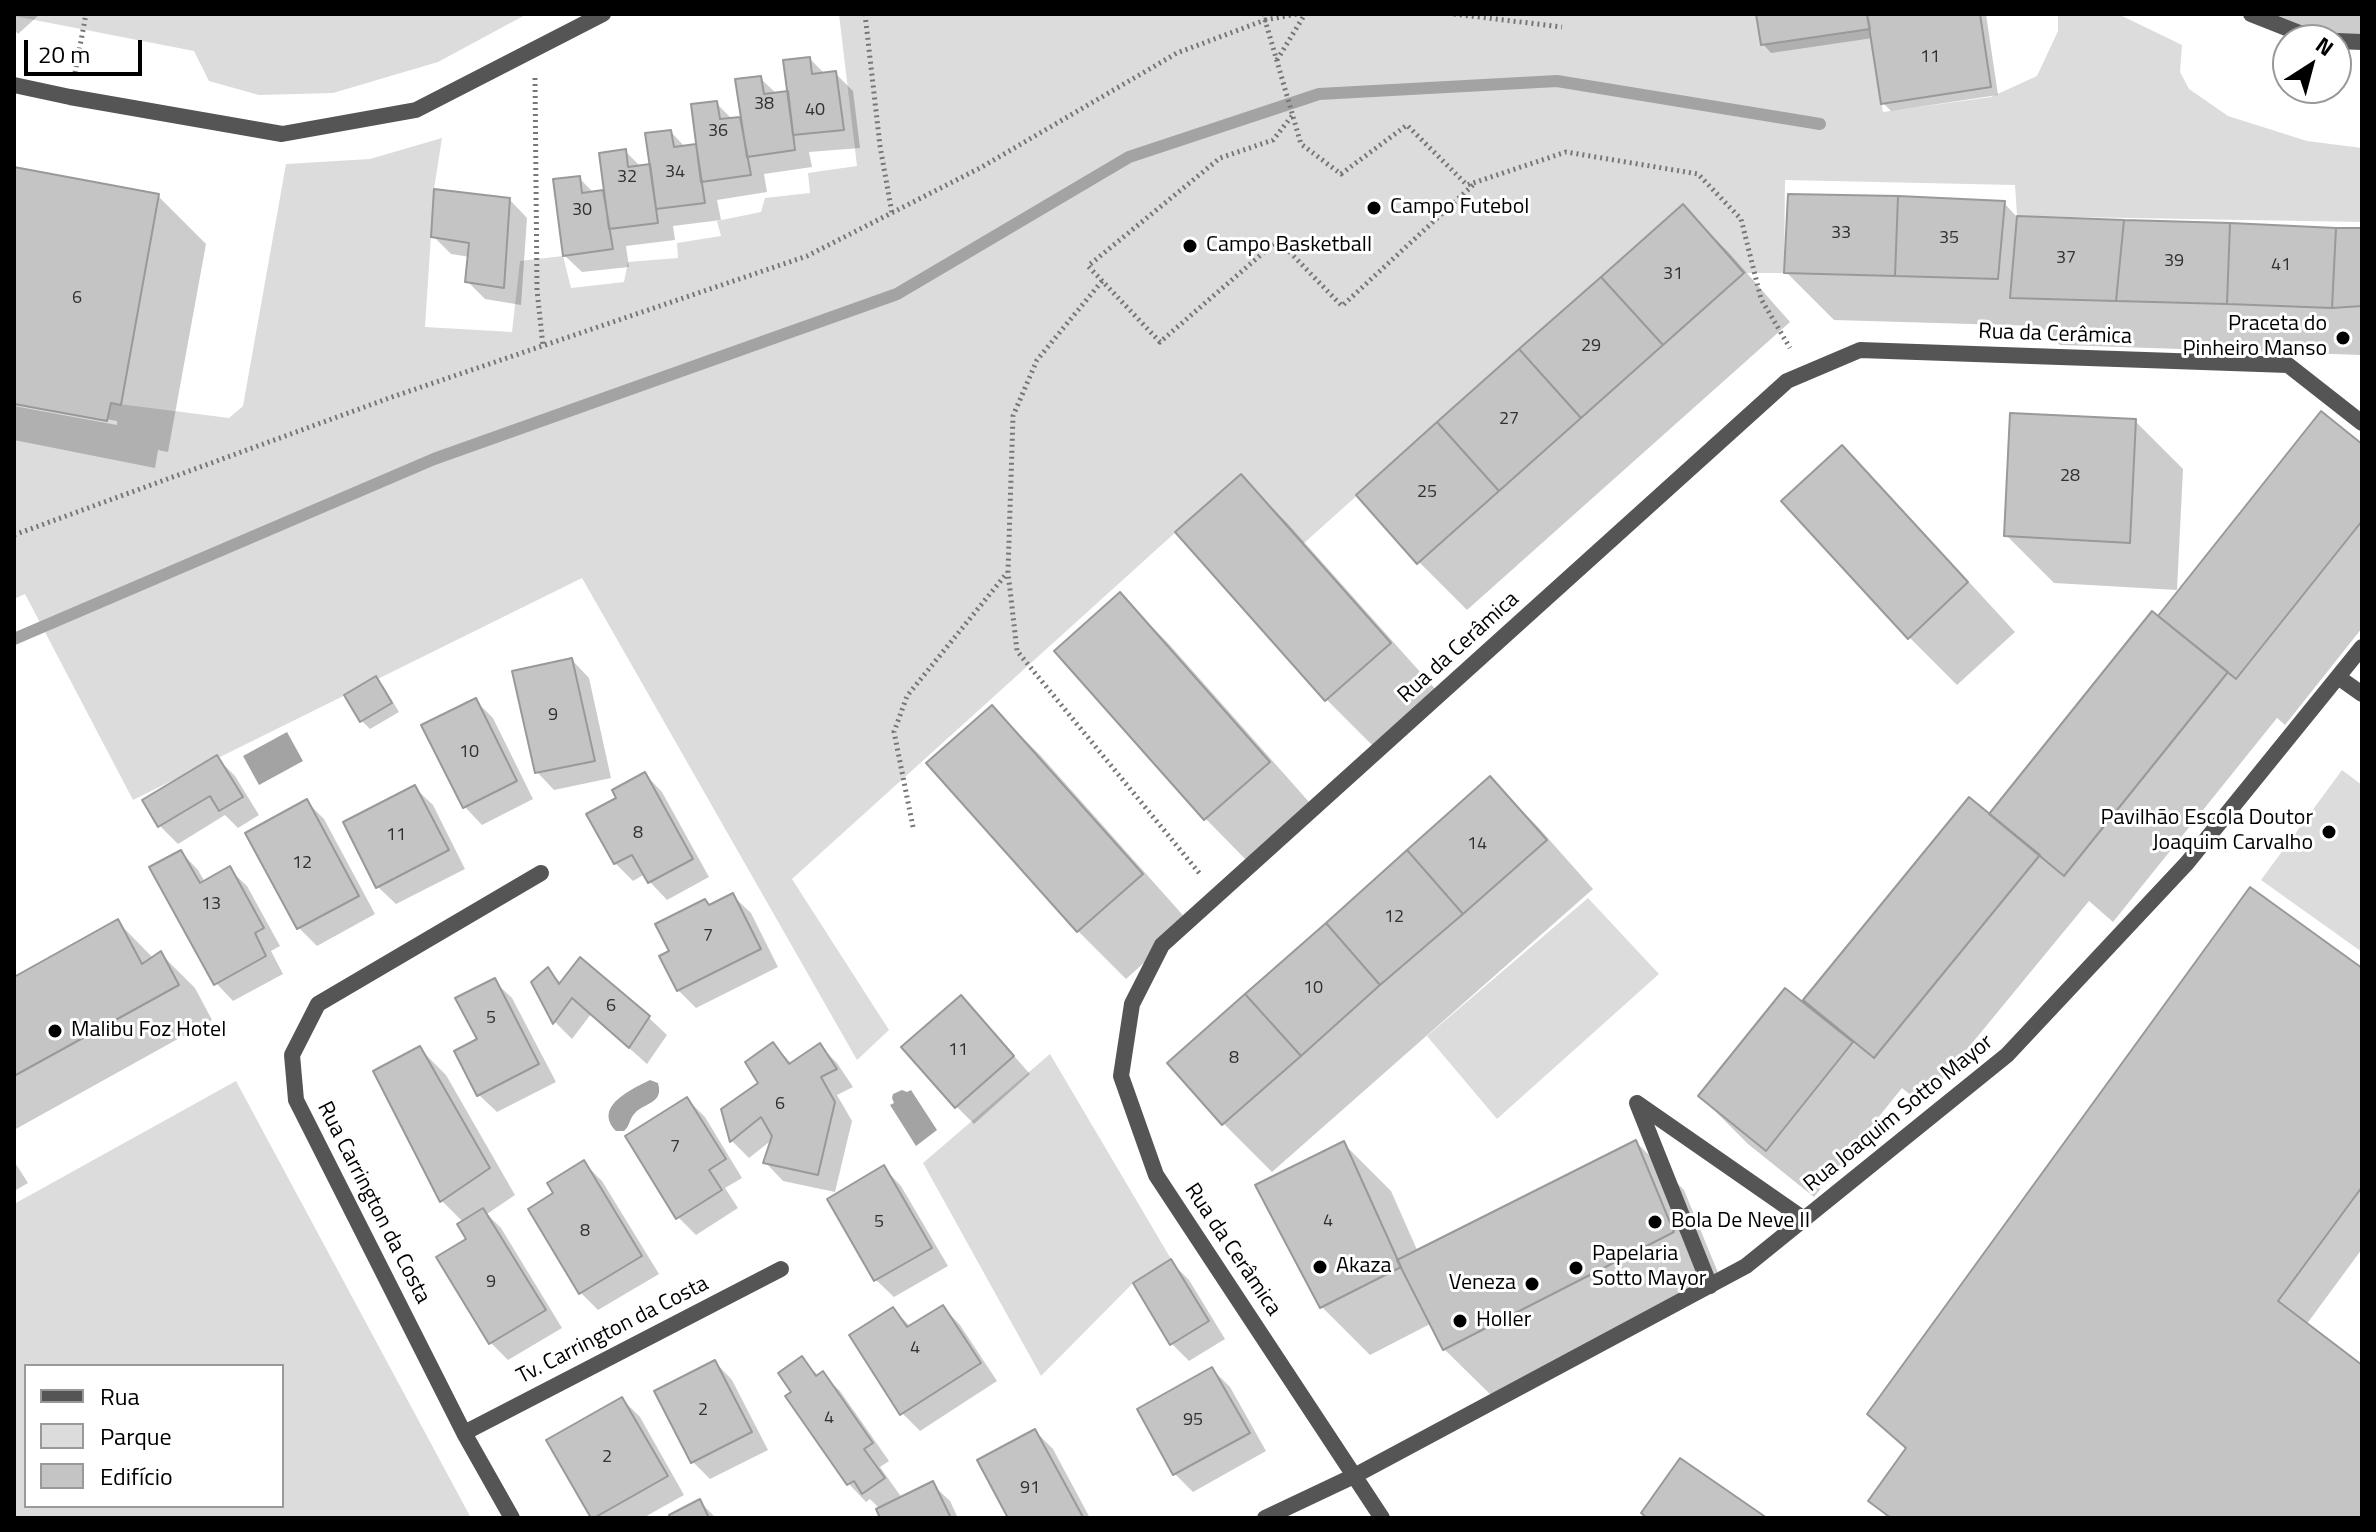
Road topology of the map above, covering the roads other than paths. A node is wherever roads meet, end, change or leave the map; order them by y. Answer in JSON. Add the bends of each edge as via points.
{"nodes":[{"id":1,"x":603,"y":14,"type":"edge"},
{"id":2,"x":2251,"y":14,"type":"edge"},
{"id":3,"x":2276,"y":24,"type":"edge"},
{"id":4,"x":14,"y":85,"type":"edge"},
{"id":5,"x":2362,"y":423,"type":"edge"},
{"id":6,"x":2362,"y":647,"type":"edge"},
{"id":7,"x":2338,"y":677,"type":"junction"},
{"id":8,"x":2362,"y":694,"type":"edge"},
{"id":9,"x":541,"y":873,"type":"dead end"},
{"id":10,"x":1804,"y":1219,"type":"junction"},
{"id":11,"x":781,"y":1269,"type":"dead end"},
{"id":12,"x":1710,"y":1286,"type":"junction"},
{"id":13,"x":464,"y":1433,"type":"junction"},
{"id":14,"x":1356,"y":1475,"type":"junction"},
{"id":15,"x":512,"y":1518,"type":"edge"},
{"id":16,"x":1265,"y":1518,"type":"edge"},
{"id":17,"x":1382,"y":1518,"type":"edge"}],
"edges":[{"from":1,"to":4,"type":"street","via":[[416,110],[282,134]]},
{"from":2,"to":3,"type":"street"},
{"from":5,"to":14,"type":"street","name":"Rua da Cerâmica","via":[[2288,365],[1860,350],[1805,373],[1787,381],[1162,945],[1132,1004],[1121,1076],[1156,1175]]},
{"from":6,"to":7,"type":"street","name":"Rua Joaquim Sotto Mayor"},
{"from":7,"to":8,"type":"street"},
{"from":7,"to":10,"type":"street","name":"Rua Joaquim Sotto Mayor","via":[[2187,863],[2007,1055]]},
{"from":9,"to":13,"type":"street","name":"Rua Carrington da Costa","via":[[318,1004],[292,1055],[296,1100]]},
{"from":10,"to":12,"type":"street","name":"Rua Joaquim Sotto Mayor","via":[[1746,1266]]},
{"from":10,"to":12,"type":"street","via":[[1637,1103]]},
{"from":11,"to":13,"type":"street","name":"Tv. Carrington da Costa"},
{"from":12,"to":14,"type":"street","name":"Rua Joaquim Sotto Mayor"},
{"from":13,"to":15,"type":"street","name":"Rua Carrington da Costa"},
{"from":14,"to":16,"type":"street","name":"Rua Joaquim Sotto Mayor"},
{"from":14,"to":17,"type":"street","name":"Rua da Cerâmica"}]}
